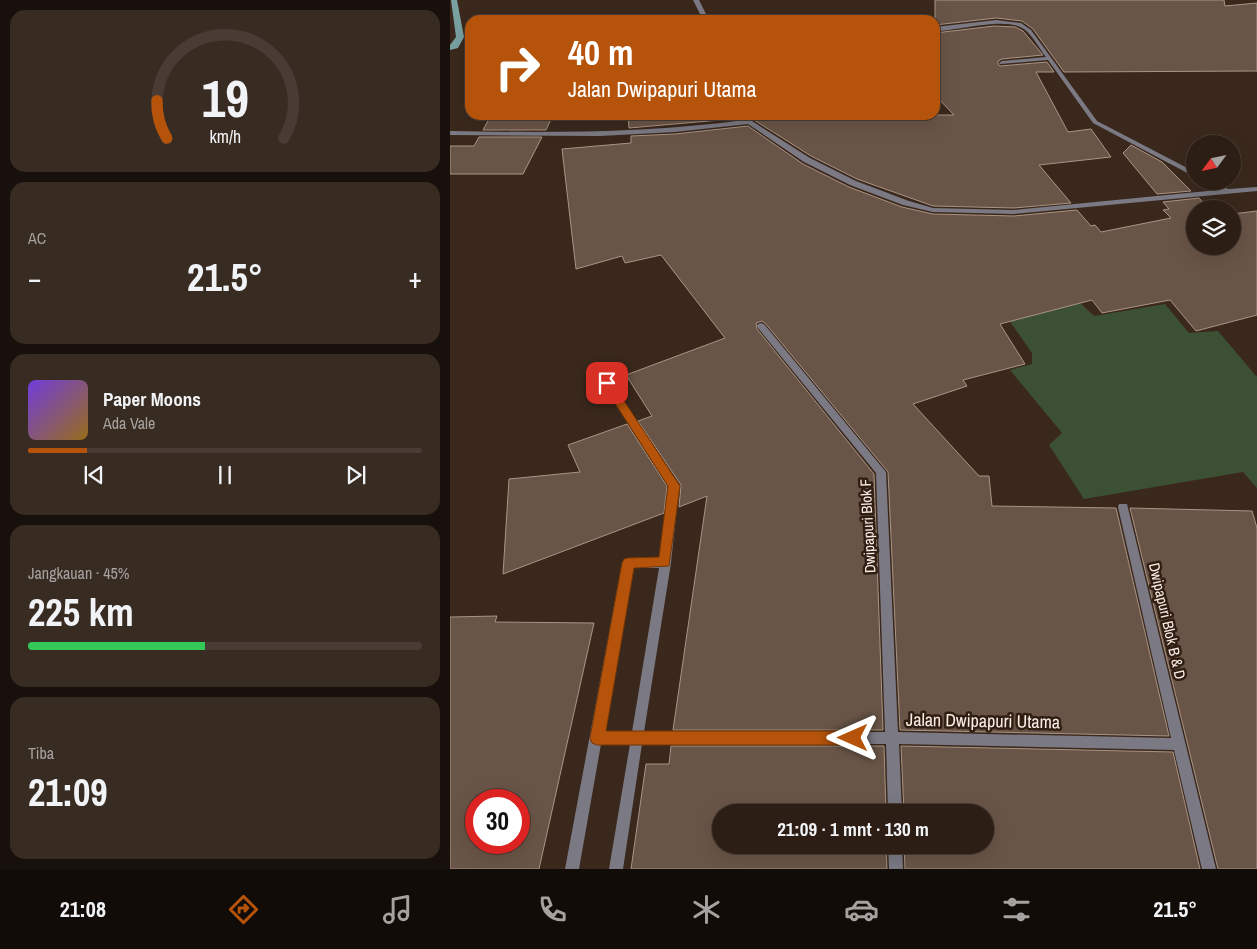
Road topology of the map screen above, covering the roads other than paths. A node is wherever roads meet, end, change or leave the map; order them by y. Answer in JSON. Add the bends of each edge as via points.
{"nodes":[{"id":1,"x":696,"y":0,"type":"edge"},
{"id":2,"x":704,"y":15,"type":"edge"},
{"id":3,"x":940,"y":30,"type":"edge"},
{"id":4,"x":1050,"y":58,"type":"junction"},
{"id":5,"x":1002,"y":63,"type":"dead end"},
{"id":6,"x":741,"y":120,"type":"edge"},
{"id":7,"x":751,"y":120,"type":"edge"},
{"id":8,"x":450,"y":132,"type":"edge"},
{"id":9,"x":1186,"y":170,"type":"edge"},
{"id":10,"x":1257,"y":189,"type":"edge"},
{"id":11,"x":1224,"y":190,"type":"edge"},
{"id":12,"x":1228,"y":192,"type":"junction"},
{"id":13,"x":761,"y":326,"type":"dead end"},
{"id":14,"x":607,"y":383,"type":"dead end"},
{"id":15,"x":1123,"y":506,"type":"dead end"},
{"id":16,"x":665,"y":562,"type":"junction"},
{"id":17,"x":597,"y":738,"type":"junction"},
{"id":18,"x":637,"y":738,"type":"junction"},
{"id":19,"x":892,"y":738,"type":"junction"},
{"id":20,"x":1179,"y":744,"type":"junction"},
{"id":21,"x":894,"y":804,"type":"edge"},
{"id":22,"x":895,"y":854,"type":"edge"},
{"id":23,"x":572,"y":869,"type":"edge"},
{"id":24,"x":616,"y":869,"type":"edge"},
{"id":25,"x":896,"y":869,"type":"edge"},
{"id":26,"x":1209,"y":869,"type":"edge"}],
"edges":[{"from":1,"to":2,"type":"street"},
{"from":3,"to":4,"type":"street","via":[[1014,22],[1025,27]]},
{"from":4,"to":5,"type":"street"},
{"from":4,"to":9,"type":"street","via":[[1095,122]]},
{"from":6,"to":8,"type":"street","via":[[719,126],[618,133],[539,136]]},
{"from":7,"to":12,"type":"street","via":[[806,160],[853,183],[933,210],[1014,212]]},
{"from":10,"to":12,"type":"street"},
{"from":11,"to":12,"type":"street"},
{"from":13,"to":19,"type":"street","name":"Dwipapuri Blok F","via":[[881,472]]},
{"from":14,"to":16,"type":"street","via":[[674,486]]},
{"from":15,"to":20,"type":"street","name":"Dwipapuri Blok B & D"},
{"from":16,"to":17,"type":"street","via":[[628,563]]},
{"from":16,"to":18,"type":"street"},
{"from":17,"to":18,"type":"street","name":"Jalan Dwipapuri Utama"},
{"from":17,"to":23,"type":"street"},
{"from":18,"to":19,"type":"street","name":"Jalan Dwipapuri Utama"},
{"from":18,"to":24,"type":"street"},
{"from":19,"to":20,"type":"street","name":"Jalan Dwipapuri Utama"},
{"from":19,"to":21,"type":"street","name":"Dwipapuri Blok F"},
{"from":20,"to":26,"type":"street","name":"Dwipapuri Blok B & D"},
{"from":22,"to":25,"type":"street"}]}
